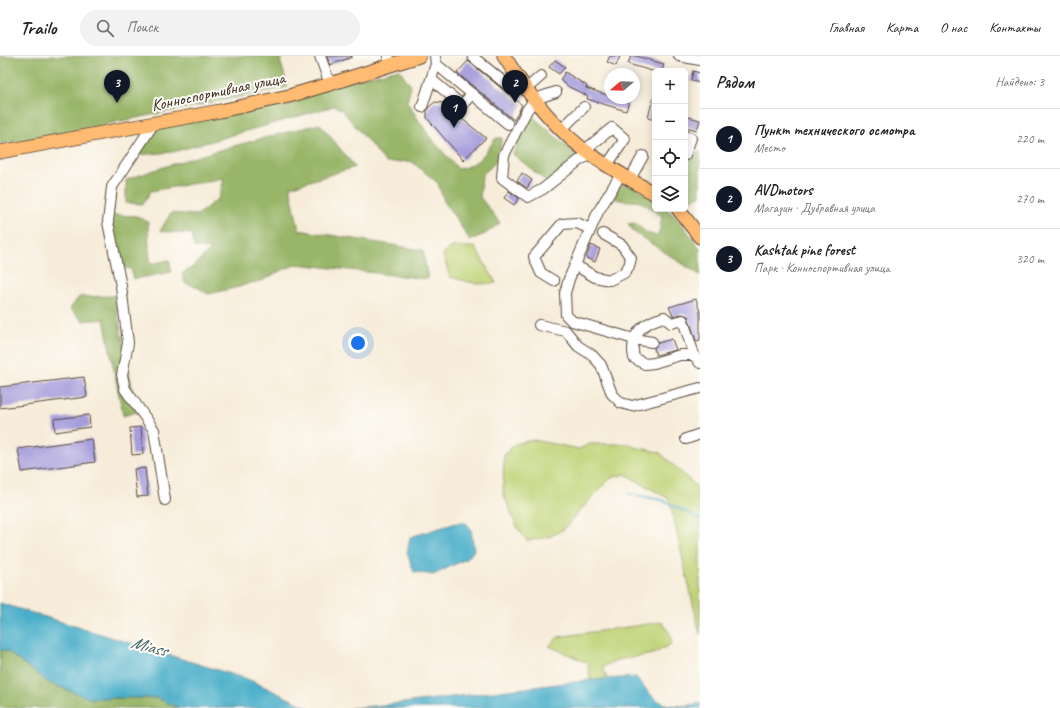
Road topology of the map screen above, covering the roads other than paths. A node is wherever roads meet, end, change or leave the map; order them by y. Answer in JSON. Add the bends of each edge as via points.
{"nodes":[{"id":1,"x":320,"y":56,"type":"edge"},
{"id":2,"x":417,"y":56,"type":"edge"},
{"id":3,"x":504,"y":56,"type":"edge"},
{"id":4,"x":679,"y":56,"type":"edge"},
{"id":5,"x":473,"y":57,"type":"edge"},
{"id":6,"x":389,"y":60,"type":"edge"},
{"id":7,"x":436,"y":60,"type":"edge"},
{"id":8,"x":700,"y":60,"type":"edge"},
{"id":9,"x":541,"y":76,"type":"dead end"},
{"id":10,"x":432,"y":80,"type":"junction"},
{"id":11,"x":330,"y":84,"type":"junction"},
{"id":12,"x":523,"y":86,"type":"junction"},
{"id":13,"x":556,"y":92,"type":"dead end"},
{"id":14,"x":472,"y":94,"type":"junction"},
{"id":15,"x":535,"y":100,"type":"junction"},
{"id":16,"x":422,"y":107,"type":"dead end"},
{"id":17,"x":584,"y":107,"type":"dead end"},
{"id":18,"x":154,"y":123,"type":"junction"},
{"id":19,"x":508,"y":124,"type":"dead end"},
{"id":20,"x":561,"y":130,"type":"junction"},
{"id":21,"x":688,"y":137,"type":"edge"},
{"id":22,"x":688,"y":146,"type":"edge"},
{"id":23,"x":0,"y":152,"type":"edge"},
{"id":24,"x":588,"y":153,"type":"junction"},
{"id":25,"x":643,"y":156,"type":"dead end"},
{"id":26,"x":606,"y":165,"type":"junction"},
{"id":27,"x":625,"y":177,"type":"junction"},
{"id":28,"x":652,"y":192,"type":"edge"},
{"id":29,"x":680,"y":212,"type":"edge"},
{"id":30,"x":590,"y":229,"type":"junction"},
{"id":31,"x":603,"y":234,"type":"dead end"},
{"id":32,"x":700,"y":237,"type":"edge"},
{"id":33,"x":575,"y":265,"type":"junction"},
{"id":34,"x":554,"y":281,"type":"dead end"},
{"id":35,"x":572,"y":321,"type":"junction"},
{"id":36,"x":539,"y":325,"type":"dead end"},
{"id":37,"x":566,"y":331,"type":"junction"},
{"id":38,"x":634,"y":339,"type":"junction"},
{"id":39,"x":652,"y":342,"type":"dead end"},
{"id":40,"x":697,"y":359,"type":"edge"},
{"id":41,"x":700,"y":388,"type":"edge"},
{"id":42,"x":700,"y":434,"type":"edge"},
{"id":43,"x":686,"y":438,"type":"dead end"},
{"id":44,"x":165,"y":500,"type":"dead end"}],
"edges":[{"from":1,"to":11,"type":"street"},
{"from":2,"to":6,"type":"main road","name":"Конноспортивная улица"},
{"from":3,"to":12,"type":"main road"},
{"from":4,"to":8,"type":"street"},
{"from":5,"to":12,"type":"street","via":[[511,88]]},
{"from":6,"to":11,"type":"main road","name":"Конноспортивная улица"},
{"from":7,"to":10,"type":"street"},
{"from":7,"to":14,"type":"street"},
{"from":9,"to":12,"type":"street"},
{"from":10,"to":14,"type":"street","via":[[462,105]]},
{"from":10,"to":16,"type":"street"},
{"from":11,"to":18,"type":"main road","name":"Конноспортивная улица","via":[[289,96]]},
{"from":12,"to":15,"type":"main road"},
{"from":13,"to":15,"type":"street"},
{"from":14,"to":19,"type":"street"},
{"from":15,"to":20,"type":"main road"},
{"from":15,"to":24,"type":"street","via":[[527,110],[504,155],[502,178],[528,197],[543,189]]},
{"from":17,"to":20,"type":"street"},
{"from":18,"to":23,"type":"main road","name":"Конноспортивная улица"},
{"from":18,"to":44,"type":"street","via":[[112,187],[108,222],[121,286],[128,343],[122,375],[125,389],[154,430]]},
{"from":20,"to":24,"type":"main road"},
{"from":21,"to":22,"type":"street","via":[[691,138]]},
{"from":24,"to":26,"type":"main road"},
{"from":24,"to":26,"type":"street","via":[[612,128],[624,139]]},
{"from":25,"to":27,"type":"street"},
{"from":26,"to":27,"type":"main road"},
{"from":27,"to":28,"type":"main road"},
{"from":27,"to":30,"type":"street","via":[[598,212]]},
{"from":29,"to":32,"type":"main road"},
{"from":30,"to":33,"type":"street"},
{"from":30,"to":34,"type":"street","via":[[577,223],[562,224],[534,257],[541,273]]},
{"from":31,"to":33,"type":"street","via":[[622,245],[631,258],[624,273],[610,280],[595,277]]},
{"from":33,"to":35,"type":"street","via":[[565,293],[566,315]]},
{"from":35,"to":37,"type":"street"},
{"from":35,"to":38,"type":"street"},
{"from":36,"to":37,"type":"street"},
{"from":37,"to":41,"type":"street","via":[[578,346],[601,365],[612,394],[621,403],[632,406]]},
{"from":38,"to":39,"type":"street"},
{"from":38,"to":40,"type":"street","via":[[634,358],[645,364],[654,364],[680,355]]},
{"from":38,"to":40,"type":"street","via":[[646,323],[664,317],[671,323],[683,320]]},
{"from":42,"to":43,"type":"street"}]}
